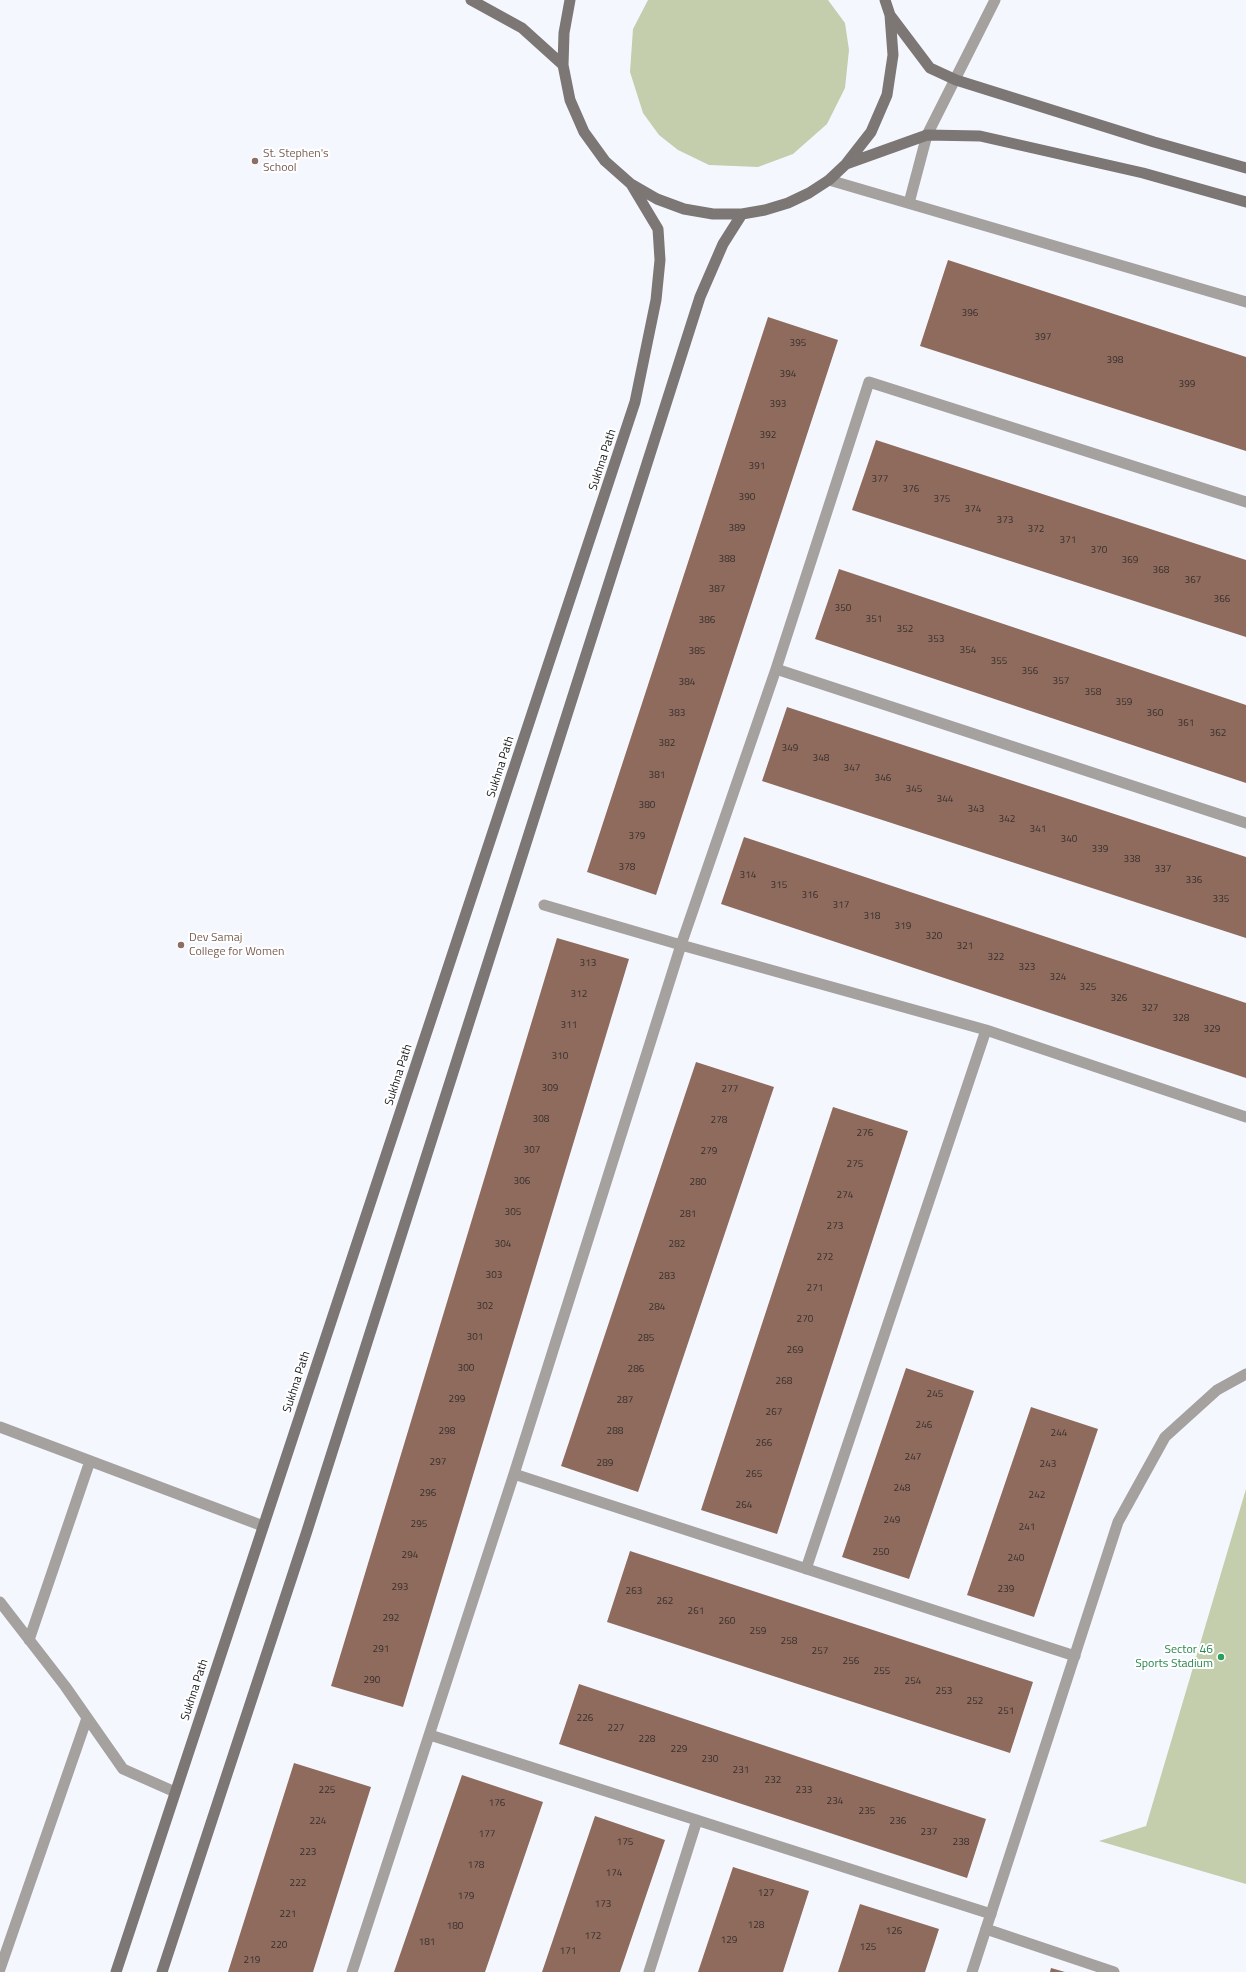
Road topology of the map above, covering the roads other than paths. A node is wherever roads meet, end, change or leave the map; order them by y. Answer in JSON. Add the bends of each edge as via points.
{"nodes":[{"id":1,"x":470,"y":0,"type":"edge"},
{"id":2,"x":570,"y":0,"type":"edge"},
{"id":3,"x":885,"y":0,"type":"edge"},
{"id":4,"x":995,"y":0,"type":"edge"},
{"id":5,"x":890,"y":14,"type":"junction"},
{"id":6,"x":563,"y":65,"type":"junction"},
{"id":7,"x":956,"y":80,"type":"junction"},
{"id":8,"x":927,"y":135,"type":"junction"},
{"id":9,"x":846,"y":164,"type":"junction"},
{"id":10,"x":1246,"y":168,"type":"edge"},
{"id":11,"x":829,"y":180,"type":"junction"},
{"id":12,"x":631,"y":184,"type":"junction"},
{"id":13,"x":1246,"y":202,"type":"edge"},
{"id":14,"x":909,"y":204,"type":"junction"},
{"id":15,"x":742,"y":214,"type":"junction"},
{"id":16,"x":1246,"y":302,"type":"edge"},
{"id":17,"x":1246,"y":502,"type":"edge"},
{"id":18,"x":776,"y":669,"type":"junction"},
{"id":19,"x":1246,"y":823,"type":"edge"},
{"id":20,"x":544,"y":905,"type":"dead end"},
{"id":21,"x":681,"y":946,"type":"junction"},
{"id":22,"x":986,"y":1030,"type":"junction"},
{"id":23,"x":1246,"y":1117,"type":"edge"},
{"id":24,"x":1246,"y":1374,"type":"edge"},
{"id":25,"x":0,"y":1428,"type":"edge"},
{"id":26,"x":90,"y":1461,"type":"junction"},
{"id":27,"x":514,"y":1474,"type":"junction"},
{"id":28,"x":263,"y":1526,"type":"junction"},
{"id":29,"x":806,"y":1569,"type":"junction"},
{"id":30,"x":0,"y":1602,"type":"edge"},
{"id":31,"x":29,"y":1640,"type":"junction"},
{"id":32,"x":1075,"y":1656,"type":"junction"},
{"id":33,"x":87,"y":1718,"type":"junction"},
{"id":34,"x":430,"y":1735,"type":"junction"},
{"id":35,"x":175,"y":1792,"type":"junction"},
{"id":36,"x":697,"y":1820,"type":"junction"},
{"id":37,"x":991,"y":1914,"type":"junction"},
{"id":38,"x":986,"y":1929,"type":"junction"},
{"id":39,"x":0,"y":1969,"type":"edge"},
{"id":40,"x":116,"y":1972,"type":"edge"},
{"id":41,"x":162,"y":1972,"type":"edge"},
{"id":42,"x":352,"y":1972,"type":"edge"},
{"id":43,"x":649,"y":1972,"type":"edge"},
{"id":44,"x":972,"y":1972,"type":"edge"},
{"id":45,"x":1114,"y":1972,"type":"edge"}],
"edges":[{"from":1,"to":6,"type":"main road","via":[[522,28]]},
{"from":2,"to":6,"type":"main road","via":[[564,33]]},
{"from":3,"to":5,"type":"main road"},
{"from":4,"to":7,"type":"street"},
{"from":5,"to":7,"type":"main road","via":[[930,68]]},
{"from":5,"to":9,"type":"main road","via":[[893,55],[887,95],[871,132]]},
{"from":6,"to":12,"type":"main road","via":[[570,100],[584,132],[605,161]]},
{"from":7,"to":8,"type":"street"},
{"from":7,"to":10,"type":"main road"},
{"from":8,"to":9,"type":"main road"},
{"from":8,"to":13,"type":"main road","via":[[980,136],[1143,173]]},
{"from":8,"to":14,"type":"street"},
{"from":9,"to":11,"type":"main road"},
{"from":11,"to":14,"type":"street"},
{"from":11,"to":15,"type":"main road","via":[[788,203]]},
{"from":12,"to":15,"type":"main road","via":[[656,199],[684,209],[713,214]]},
{"from":12,"to":28,"type":"main road","name":"Sukhna Path","via":[[658,229],[660,260],[656,300],[635,402]]},
{"from":14,"to":16,"type":"street"},
{"from":15,"to":41,"type":"main road","via":[[723,244],[700,297],[308,1527]]},
{"from":17,"to":18,"type":"street","via":[[869,382]]},
{"from":18,"to":19,"type":"street"},
{"from":18,"to":21,"type":"street"},
{"from":20,"to":21,"type":"street"},
{"from":21,"to":22,"type":"street"},
{"from":21,"to":27,"type":"street"},
{"from":22,"to":23,"type":"street"},
{"from":22,"to":29,"type":"street"},
{"from":24,"to":32,"type":"street","via":[[1217,1390],[1165,1437],[1118,1522]]},
{"from":25,"to":26,"type":"street"},
{"from":26,"to":28,"type":"street"},
{"from":26,"to":31,"type":"street"},
{"from":27,"to":29,"type":"street"},
{"from":27,"to":34,"type":"street"},
{"from":28,"to":35,"type":"main road","name":"Sukhna Path"},
{"from":29,"to":32,"type":"street"},
{"from":30,"to":31,"type":"street"},
{"from":31,"to":33,"type":"street"},
{"from":32,"to":37,"type":"street"},
{"from":33,"to":35,"type":"street","via":[[123,1769]]},
{"from":33,"to":39,"type":"street"},
{"from":34,"to":36,"type":"street"},
{"from":34,"to":42,"type":"street"},
{"from":35,"to":40,"type":"main road","name":"Sukhna Path"},
{"from":36,"to":37,"type":"street"},
{"from":36,"to":43,"type":"street"},
{"from":37,"to":38,"type":"street"},
{"from":38,"to":44,"type":"street"},
{"from":38,"to":45,"type":"street"}]}
